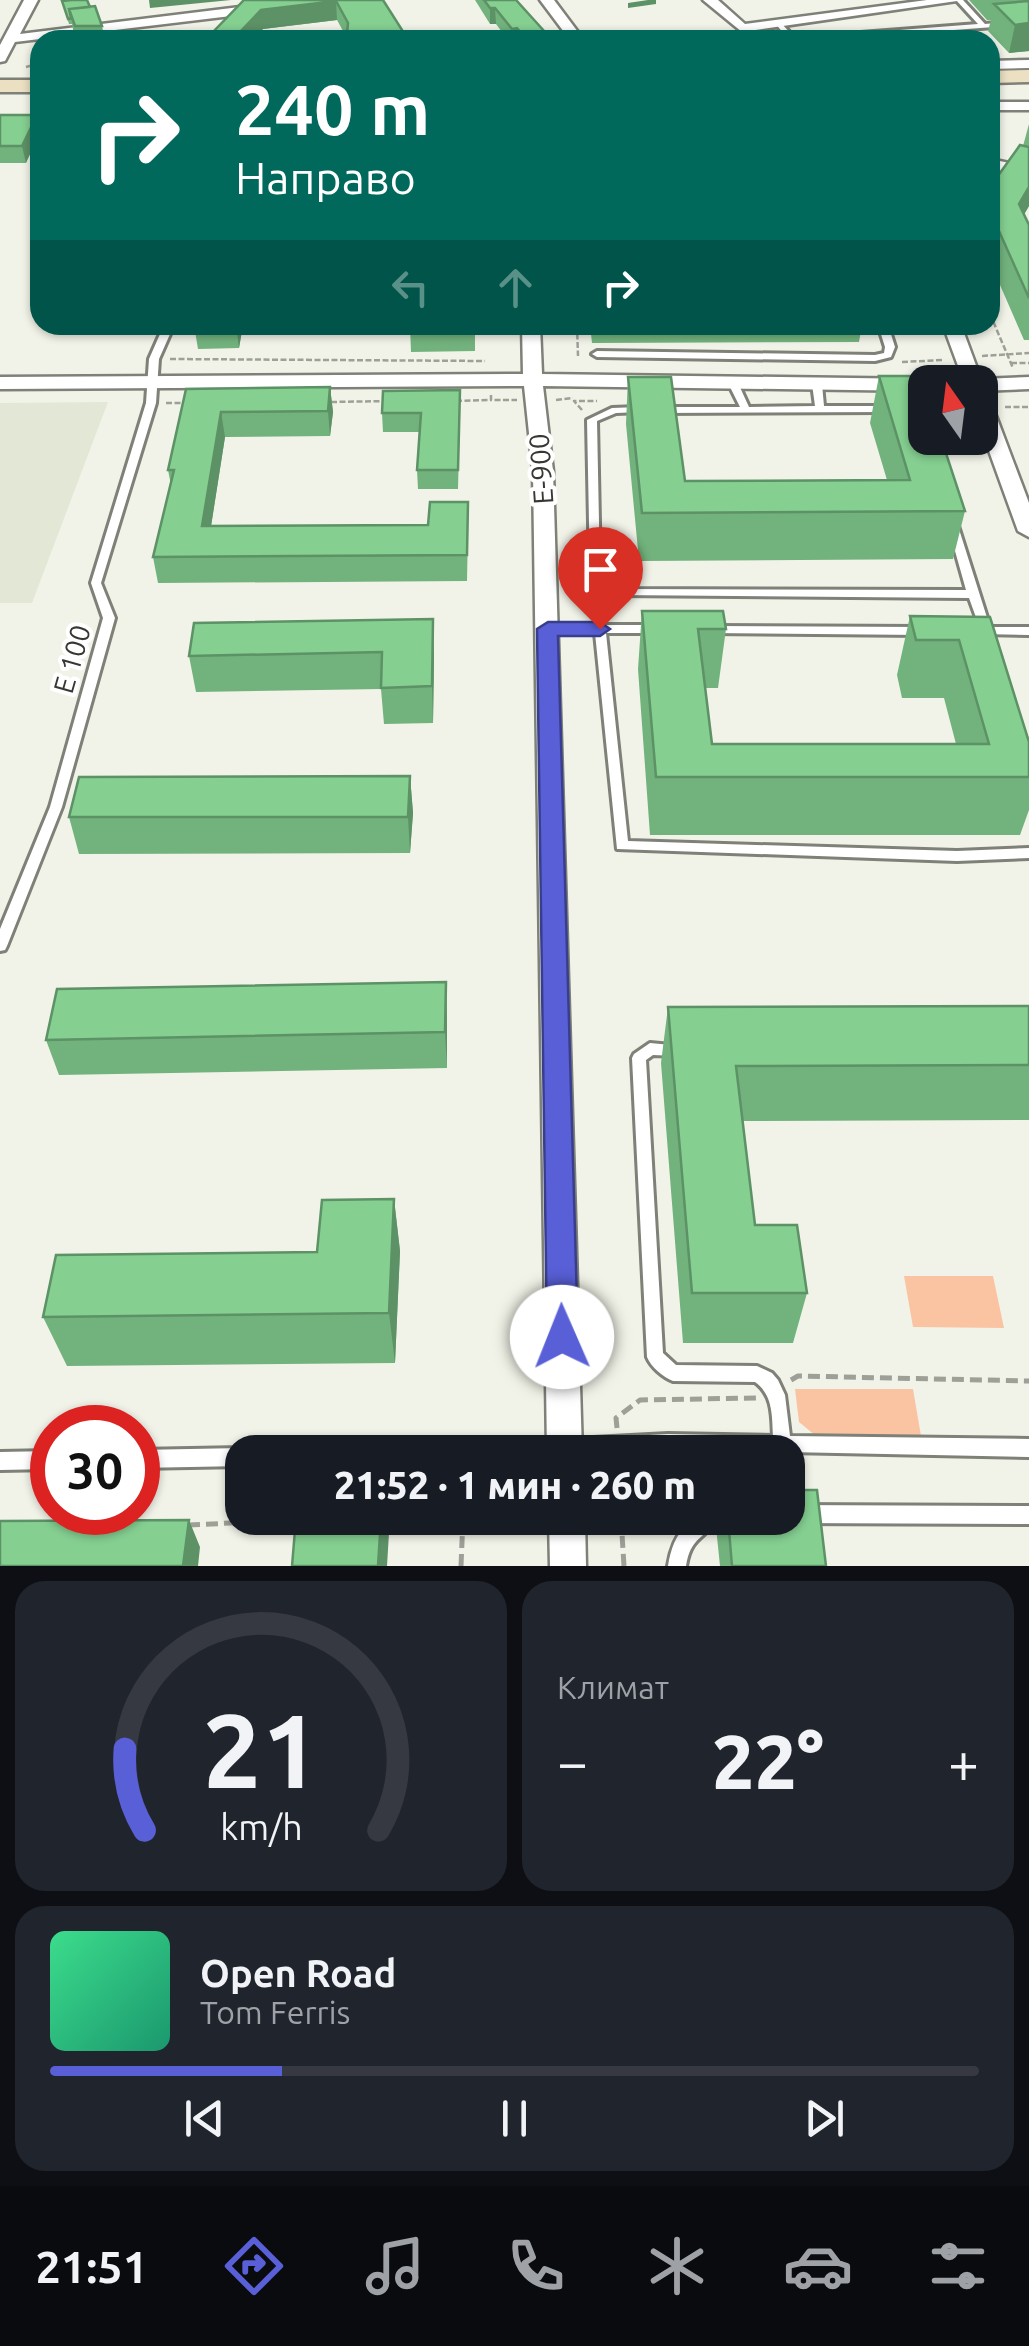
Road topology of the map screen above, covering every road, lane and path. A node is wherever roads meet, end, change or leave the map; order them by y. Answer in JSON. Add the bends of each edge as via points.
{"nodes":[{"id":1,"x":31,"y":0,"type":"edge"},
{"id":2,"x":330,"y":0,"type":"edge"},
{"id":3,"x":546,"y":0,"type":"edge"},
{"id":4,"x":710,"y":0,"type":"edge"},
{"id":5,"x":958,"y":0,"type":"edge"},
{"id":6,"x":778,"y":23,"type":"junction"},
{"id":7,"x":1024,"y":23,"type":"edge"},
{"id":8,"x":983,"y":26,"type":"junction"},
{"id":9,"x":742,"y":28,"type":"junction"},
{"id":10,"x":84,"y":30,"type":"edge"},
{"id":11,"x":569,"y":30,"type":"edge"},
{"id":12,"x":744,"y":30,"type":"edge"},
{"id":13,"x":785,"y":30,"type":"edge"},
{"id":14,"x":929,"y":30,"type":"edge"},
{"id":15,"x":30,"y":37,"type":"edge"},
{"id":16,"x":10,"y":39,"type":"junction"},
{"id":17,"x":0,"y":58,"type":"edge"},
{"id":18,"x":1029,"y":64,"type":"edge"},
{"id":19,"x":1000,"y":65,"type":"edge"},
{"id":20,"x":1029,"y":76,"type":"edge"},
{"id":21,"x":1000,"y":77,"type":"edge"},
{"id":22,"x":1000,"y":96,"type":"edge"},
{"id":23,"x":1029,"y":96,"type":"edge"},
{"id":24,"x":0,"y":104,"type":"edge"},
{"id":25,"x":30,"y":104,"type":"edge"},
{"id":26,"x":1000,"y":106,"type":"edge"},
{"id":27,"x":1029,"y":106,"type":"edge"},
{"id":28,"x":1000,"y":166,"type":"edge"},
{"id":29,"x":1029,"y":172,"type":"edge"},
{"id":30,"x":165,"y":335,"type":"edge"},
{"id":31,"x":531,"y":335,"type":"edge"},
{"id":32,"x":577,"y":335,"type":"edge"},
{"id":33,"x":887,"y":335,"type":"edge"},
{"id":34,"x":956,"y":335,"type":"edge"},
{"id":35,"x":999,"y":335,"type":"edge"},
{"id":36,"x":597,"y":354,"type":"dead end"},
{"id":37,"x":578,"y":356,"type":"dead end"},
{"id":38,"x":154,"y":359,"type":"junction"},
{"id":39,"x":1011,"y":363,"type":"junction"},
{"id":40,"x":1029,"y":363,"type":"edge"},
{"id":41,"x":969,"y":365,"type":"edge"},
{"id":42,"x":532,"y":370,"type":"junction"},
{"id":43,"x":0,"y":382,"type":"edge"},
{"id":44,"x":733,"y":382,"type":"junction"},
{"id":45,"x":1024,"y":383,"type":"edge"},
{"id":46,"x":816,"y":384,"type":"junction"},
{"id":47,"x":998,"y":384,"type":"edge"},
{"id":48,"x":908,"y":385,"type":"edge"},
{"id":49,"x":152,"y":393,"type":"junction"},
{"id":50,"x":491,"y":400,"type":"dead end"},
{"id":51,"x":391,"y":401,"type":"edge"},
{"id":52,"x":451,"y":401,"type":"edge"},
{"id":53,"x":191,"y":402,"type":"edge"},
{"id":54,"x":331,"y":402,"type":"edge"},
{"id":55,"x":744,"y":408,"type":"junction"},
{"id":56,"x":820,"y":410,"type":"junction"},
{"id":57,"x":1029,"y":410,"type":"edge"},
{"id":58,"x":908,"y":411,"type":"edge"},
{"id":59,"x":998,"y":448,"type":"edge"},
{"id":60,"x":948,"y":509,"type":"edge"},
{"id":61,"x":1029,"y":531,"type":"edge"},
{"id":62,"x":973,"y":594,"type":"junction"},
{"id":63,"x":548,"y":629,"type":"junction"},
{"id":64,"x":600,"y":629,"type":"junction"},
{"id":65,"x":677,"y":630,"type":"edge"},
{"id":66,"x":697,"y":630,"type":"edge"},
{"id":67,"x":928,"y":631,"type":"edge"},
{"id":68,"x":967,"y":631,"type":"edge"},
{"id":69,"x":986,"y":631,"type":"junction"},
{"id":70,"x":1029,"y":632,"type":"edge"},
{"id":71,"x":992,"y":648,"type":"edge"},
{"id":72,"x":1029,"y":853,"type":"edge"},
{"id":73,"x":0,"y":946,"type":"edge"},
{"id":74,"x":690,"y":1050,"type":"edge"},
{"id":75,"x":1029,"y":1381,"type":"edge"},
{"id":76,"x":776,"y":1388,"type":"junction"},
{"id":77,"x":565,"y":1435,"type":"edge"},
{"id":78,"x":617,"y":1435,"type":"edge"},
{"id":79,"x":781,"y":1435,"type":"edge"},
{"id":80,"x":805,"y":1446,"type":"edge"},
{"id":81,"x":1029,"y":1448,"type":"edge"},
{"id":82,"x":225,"y":1457,"type":"edge"},
{"id":83,"x":160,"y":1459,"type":"edge"},
{"id":84,"x":30,"y":1460,"type":"edge"},
{"id":85,"x":0,"y":1461,"type":"edge"},
{"id":86,"x":805,"y":1514,"type":"edge"},
{"id":87,"x":1029,"y":1515,"type":"edge"},
{"id":88,"x":225,"y":1524,"type":"edge"},
{"id":89,"x":173,"y":1526,"type":"edge"},
{"id":90,"x":462,"y":1535,"type":"edge"},
{"id":91,"x":567,"y":1535,"type":"edge"},
{"id":92,"x":622,"y":1535,"type":"edge"},
{"id":93,"x":689,"y":1535,"type":"edge"},
{"id":94,"x":461,"y":1566,"type":"edge"},
{"id":95,"x":568,"y":1566,"type":"edge"},
{"id":96,"x":624,"y":1566,"type":"edge"},
{"id":97,"x":677,"y":1566,"type":"edge"}],
"edges":[{"from":1,"to":16,"type":"street"},
{"from":2,"to":10,"type":"street"},
{"from":3,"to":11,"type":"street"},
{"from":4,"to":9,"type":"street"},
{"from":5,"to":6,"type":"street"},
{"from":5,"to":8,"type":"lane"},
{"from":6,"to":9,"type":"street"},
{"from":6,"to":13,"type":"lane"},
{"from":7,"to":8,"type":"lane"},
{"from":8,"to":14,"type":"lane"},
{"from":9,"to":12,"type":"lane"},
{"from":15,"to":16,"type":"street"},
{"from":16,"to":17,"type":"street"},
{"from":18,"to":19,"type":"street"},
{"from":20,"to":21,"type":"main road"},
{"from":22,"to":23,"type":"main road"},
{"from":24,"to":25,"type":"main road"},
{"from":26,"to":27,"type":"street"},
{"from":28,"to":29,"type":"street"},
{"from":30,"to":38,"type":"lane","name":"E 100"},
{"from":31,"to":42,"type":"street","name":"E-900"},
{"from":32,"to":37,"type":"path"},
{"from":33,"to":36,"type":"lane","via":[[888,355],[876,358]]},
{"from":34,"to":41,"type":"street"},
{"from":35,"to":39,"type":"path"},
{"from":38,"to":42,"type":"path"},
{"from":38,"to":49,"type":"lane","name":"E 100"},
{"from":39,"to":40,"type":"path"},
{"from":39,"to":45,"type":"path"},
{"from":42,"to":44,"type":"street"},
{"from":42,"to":49,"type":"street"},
{"from":42,"to":63,"type":"street","name":"E-900","via":[[544,471]]},
{"from":43,"to":49,"type":"street"},
{"from":44,"to":46,"type":"street"},
{"from":44,"to":55,"type":"lane"},
{"from":45,"to":47,"type":"street"},
{"from":45,"to":57,"type":"path"},
{"from":46,"to":48,"type":"street"},
{"from":46,"to":56,"type":"lane"},
{"from":49,"to":53,"type":"path"},
{"from":49,"to":73,"type":"lane","name":"E 100","via":[[96,583],[109,618],[56,807]]},
{"from":50,"to":52,"type":"path"},
{"from":51,"to":54,"type":"path"},
{"from":55,"to":56,"type":"lane"},
{"from":55,"to":62,"type":"lane","via":[[615,410],[592,420],[595,574],[604,584],[635,596]]},
{"from":56,"to":58,"type":"lane"},
{"from":59,"to":61,"type":"street"},
{"from":60,"to":62,"type":"lane"},
{"from":62,"to":69,"type":"lane"},
{"from":63,"to":64,"type":"lane"},
{"from":63,"to":77,"type":"street","name":"E-900"},
{"from":64,"to":65,"type":"lane"},
{"from":64,"to":72,"type":"lane","via":[[622,846]]},
{"from":66,"to":67,"type":"lane"},
{"from":68,"to":69,"type":"lane"},
{"from":69,"to":70,"type":"lane"},
{"from":69,"to":71,"type":"lane"},
{"from":74,"to":76,"type":"lane","via":[[650,1050],[639,1058],[654,1357],[672,1373],[757,1374]]},
{"from":75,"to":76,"type":"path","via":[[798,1376]]},
{"from":76,"to":78,"type":"path","via":[[758,1398],[640,1400],[616,1418]]},
{"from":76,"to":79,"type":"lane"},
{"from":80,"to":81,"type":"lane"},
{"from":82,"to":83,"type":"lane"},
{"from":84,"to":85,"type":"lane"},
{"from":86,"to":87,"type":"lane"},
{"from":88,"to":89,"type":"path"},
{"from":90,"to":94,"type":"path"},
{"from":91,"to":95,"type":"street"},
{"from":92,"to":96,"type":"path"},
{"from":93,"to":97,"type":"lane"}]}
